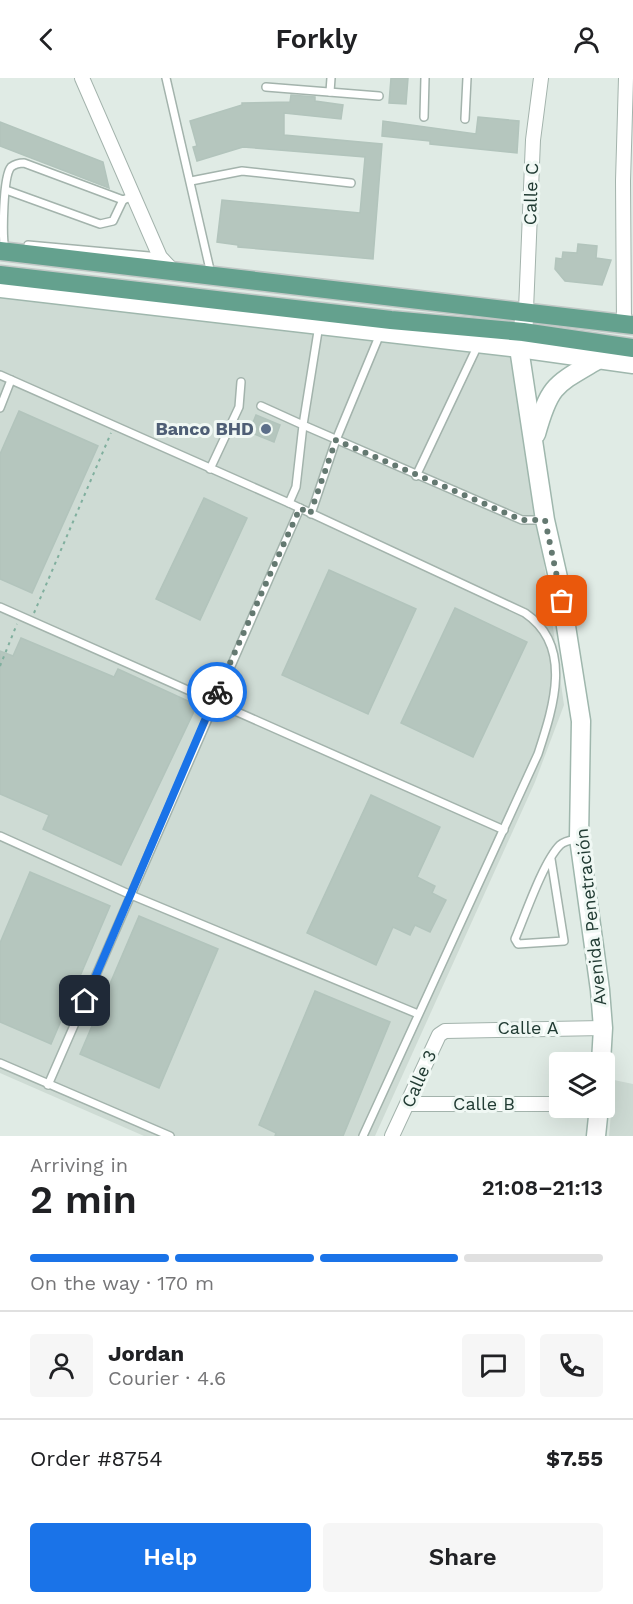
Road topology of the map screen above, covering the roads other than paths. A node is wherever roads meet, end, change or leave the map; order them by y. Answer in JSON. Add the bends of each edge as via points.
{"nodes":[{"id":1,"x":82,"y":78,"type":"edge"},
{"id":2,"x":166,"y":78,"type":"edge"},
{"id":3,"x":331,"y":78,"type":"edge"},
{"id":4,"x":425,"y":78,"type":"edge"},
{"id":5,"x":467,"y":78,"type":"edge"},
{"id":6,"x":541,"y":78,"type":"edge"},
{"id":7,"x":629,"y":83,"type":"edge"},
{"id":8,"x":266,"y":87,"type":"dead end"},
{"id":9,"x":330,"y":92,"type":"junction"},
{"id":10,"x":379,"y":96,"type":"dead end"},
{"id":11,"x":424,"y":117,"type":"dead end"},
{"id":12,"x":465,"y":119,"type":"dead end"},
{"id":13,"x":628,"y":181,"type":"edge"},
{"id":14,"x":191,"y":182,"type":"junction"},
{"id":15,"x":351,"y":183,"type":"dead end"},
{"id":16,"x":6,"y":190,"type":"junction"},
{"id":17,"x":128,"y":198,"type":"junction"},
{"id":18,"x":3,"y":249,"type":"edge"},
{"id":19,"x":160,"y":257,"type":"junction"},
{"id":20,"x":174,"y":272,"type":"junction"},
{"id":21,"x":0,"y":275,"type":"edge"},
{"id":22,"x":211,"y":276,"type":"junction"},
{"id":23,"x":0,"y":288,"type":"edge"},
{"id":24,"x":526,"y":310,"type":"junction"},
{"id":25,"x":319,"y":324,"type":"junction"},
{"id":26,"x":628,"y":324,"type":"edge"},
{"id":27,"x":381,"y":332,"type":"junction"},
{"id":28,"x":521,"y":340,"type":"junction"},
{"id":29,"x":479,"y":343,"type":"junction"},
{"id":30,"x":633,"y":348,"type":"edge"},
{"id":31,"x":599,"y":359,"type":"junction"},
{"id":32,"x":633,"y":364,"type":"edge"},
{"id":33,"x":0,"y":375,"type":"edge"},
{"id":34,"x":11,"y":380,"type":"junction"},
{"id":35,"x":241,"y":382,"type":"dead end"},
{"id":36,"x":261,"y":406,"type":"dead end"},
{"id":37,"x":0,"y":408,"type":"edge"},
{"id":38,"x":303,"y":425,"type":"junction"},
{"id":39,"x":534,"y":439,"type":"junction"},
{"id":40,"x":336,"y":440,"type":"junction"},
{"id":41,"x":210,"y":469,"type":"junction"},
{"id":42,"x":416,"y":476,"type":"junction"},
{"id":43,"x":290,"y":504,"type":"junction"},
{"id":44,"x":300,"y":508,"type":"junction"},
{"id":45,"x":310,"y":514,"type":"junction"},
{"id":46,"x":545,"y":520,"type":"junction"},
{"id":47,"x":0,"y":607,"type":"edge"},
{"id":48,"x":213,"y":701,"type":"junction"},
{"id":49,"x":504,"y":830,"type":"junction"},
{"id":50,"x":0,"y":836,"type":"edge"},
{"id":51,"x":579,"y":838,"type":"junction"},
{"id":52,"x":551,"y":859,"type":"junction"},
{"id":53,"x":131,"y":895,"type":"junction"},
{"id":54,"x":418,"y":1014,"type":"junction"},
{"id":55,"x":603,"y":1028,"type":"junction"},
{"id":56,"x":452,"y":1029,"type":"joint"},
{"id":57,"x":602,"y":1052,"type":"edge"},
{"id":58,"x":0,"y":1063,"type":"edge"},
{"id":59,"x":48,"y":1085,"type":"junction"},
{"id":60,"x":409,"y":1104,"type":"junction"},
{"id":61,"x":549,"y":1104,"type":"edge"},
{"id":62,"x":598,"y":1118,"type":"edge"},
{"id":63,"x":170,"y":1136,"type":"edge"},
{"id":64,"x":363,"y":1136,"type":"edge"},
{"id":65,"x":392,"y":1136,"type":"edge"},
{"id":66,"x":596,"y":1136,"type":"edge"}],
"edges":[{"from":1,"to":17,"type":"street"},
{"from":2,"to":14,"type":"lane"},
{"from":3,"to":9,"type":"lane"},
{"from":4,"to":11,"type":"lane"},
{"from":5,"to":12,"type":"lane"},
{"from":6,"to":24,"type":"street","name":"Calle C","via":[[533,140]]},
{"from":7,"to":13,"type":"street"},
{"from":8,"to":9,"type":"lane"},
{"from":9,"to":10,"type":"lane"},
{"from":13,"to":26,"type":"street"},
{"from":14,"to":15,"type":"lane","via":[[242,171]]},
{"from":14,"to":22,"type":"lane"},
{"from":16,"to":17,"type":"lane","via":[[99,224],[113,221]]},
{"from":16,"to":17,"type":"lane","via":[[12,167],[24,163]]},
{"from":16,"to":18,"type":"lane"},
{"from":17,"to":19,"type":"street"},
{"from":18,"to":19,"type":"lane"},
{"from":18,"to":20,"type":"main road"},
{"from":19,"to":20,"type":"street"},
{"from":20,"to":22,"type":"main road"},
{"from":21,"to":28,"type":"main road"},
{"from":22,"to":24,"type":"main road"},
{"from":23,"to":25,"type":"street"},
{"from":24,"to":26,"type":"main road"},
{"from":24,"to":28,"type":"street","name":"Avenida Penetración"},
{"from":25,"to":27,"type":"street"},
{"from":25,"to":38,"type":"lane"},
{"from":27,"to":29,"type":"street"},
{"from":27,"to":40,"type":"lane"},
{"from":28,"to":29,"type":"street"},
{"from":28,"to":30,"type":"main road"},
{"from":28,"to":31,"type":"street"},
{"from":28,"to":39,"type":"street","name":"Avenida Penetración"},
{"from":29,"to":42,"type":"lane"},
{"from":31,"to":32,"type":"street"},
{"from":31,"to":39,"type":"street","via":[[559,383],[550,393]]},
{"from":33,"to":34,"type":"lane"},
{"from":34,"to":37,"type":"lane"},
{"from":34,"to":41,"type":"lane"},
{"from":35,"to":41,"type":"lane","via":[[239,407]]},
{"from":36,"to":38,"type":"lane"},
{"from":38,"to":40,"type":"lane"},
{"from":38,"to":43,"type":"lane","via":[[296,487]]},
{"from":39,"to":46,"type":"street","name":"Avenida Penetración"},
{"from":40,"to":42,"type":"lane"},
{"from":40,"to":45,"type":"lane"},
{"from":41,"to":43,"type":"lane"},
{"from":42,"to":46,"type":"lane","via":[[522,520]]},
{"from":43,"to":44,"type":"lane"},
{"from":44,"to":45,"type":"lane"},
{"from":44,"to":48,"type":"lane"},
{"from":45,"to":49,"type":"lane","via":[[525,613],[548,634],[555,698],[538,754]]},
{"from":46,"to":51,"type":"street","name":"Avenida Penetración","via":[[581,721]]},
{"from":47,"to":48,"type":"lane"},
{"from":48,"to":49,"type":"lane"},
{"from":48,"to":53,"type":"lane"},
{"from":49,"to":54,"type":"lane"},
{"from":50,"to":53,"type":"lane"},
{"from":51,"to":52,"type":"lane","via":[[561,844]]},
{"from":51,"to":55,"type":"street","name":"Avenida Penetración"},
{"from":52,"to":52,"type":"lane","via":[[564,941],[518,944],[515,939]]},
{"from":53,"to":54,"type":"lane"},
{"from":53,"to":59,"type":"lane"},
{"from":54,"to":64,"type":"lane"},
{"from":55,"to":56,"type":"street","name":"Calle A"},
{"from":55,"to":57,"type":"street","name":"Avenida Penetración"},
{"from":56,"to":60,"type":"street","name":"Calle 3","via":[[439,1035]]},
{"from":58,"to":59,"type":"lane"},
{"from":59,"to":63,"type":"lane"},
{"from":60,"to":61,"type":"street","name":"Calle B"},
{"from":60,"to":65,"type":"street","name":"Calle 3"},
{"from":62,"to":66,"type":"street"}]}
